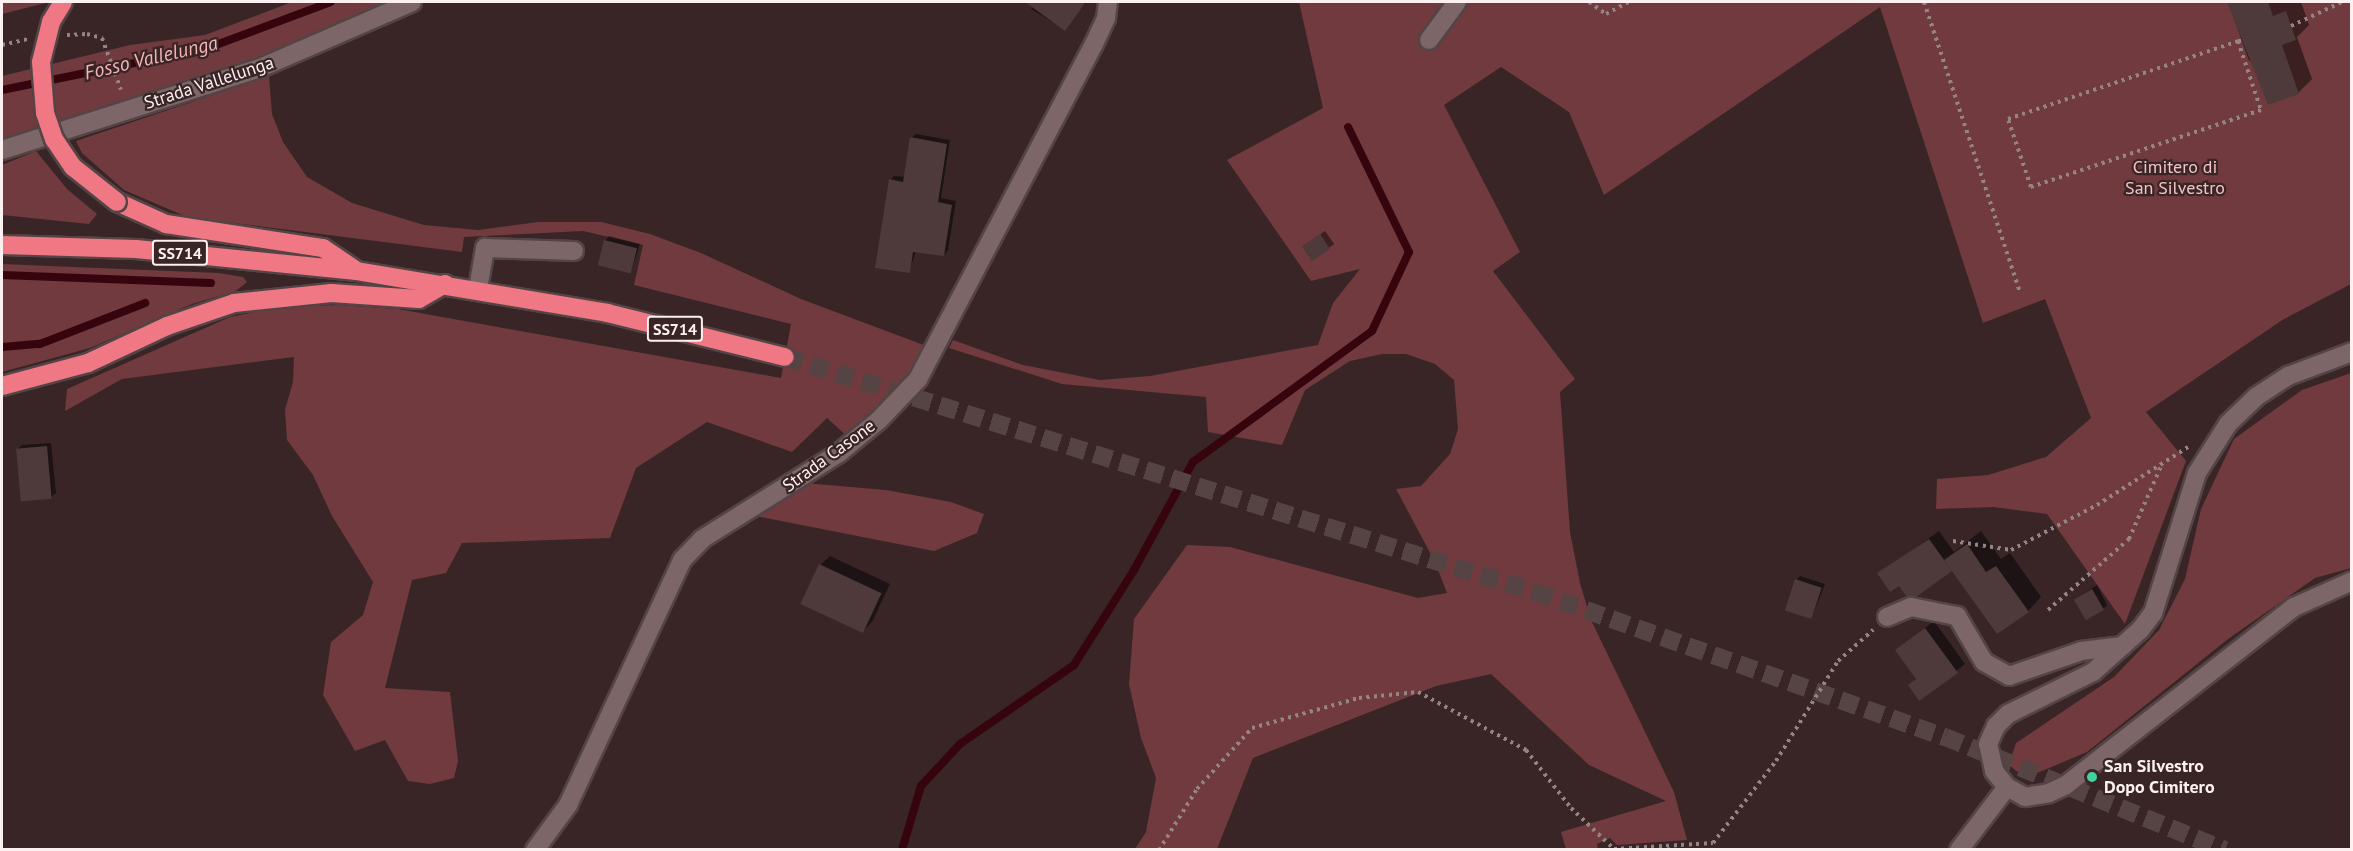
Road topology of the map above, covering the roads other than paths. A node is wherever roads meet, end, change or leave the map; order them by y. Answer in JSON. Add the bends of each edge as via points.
{"nodes":[{"id":1,"x":63,"y":2,"type":"edge"},
{"id":2,"x":412,"y":2,"type":"edge"},
{"id":3,"x":1108,"y":2,"type":"edge"},
{"id":4,"x":1457,"y":2,"type":"edge"},
{"id":5,"x":1429,"y":40,"type":"dead end"},
{"id":6,"x":2,"y":150,"type":"edge"},
{"id":7,"x":2,"y":245,"type":"edge"},
{"id":8,"x":574,"y":251,"type":"dead end"},
{"id":9,"x":357,"y":271,"type":"junction"},
{"id":10,"x":445,"y":284,"type":"junction"},
{"id":11,"x":478,"y":289,"type":"junction"},
{"id":12,"x":2352,"y":352,"type":"edge"},
{"id":13,"x":785,"y":357,"type":"tunnel mouth"},
{"id":14,"x":2,"y":386,"type":"edge"},
{"id":15,"x":2352,"y":581,"type":"edge"},
{"id":16,"x":1887,"y":617,"type":"road end"},
{"id":17,"x":2123,"y":646,"type":"junction"},
{"id":18,"x":2007,"y":787,"type":"junction"},
{"id":19,"x":535,"y":849,"type":"edge"},
{"id":20,"x":1959,"y":849,"type":"edge"}],
"edges":[{"from":1,"to":9,"type":"highway","bridge":true,"via":[[51,22],[41,62],[45,113],[54,140],[73,167],[117,202],[166,224],[322,248]]},
{"from":2,"to":6,"type":"street","name":"Strada Vallelunga","via":[[258,69]]},
{"from":3,"to":19,"type":"street","name":"Strada Casone","via":[[1106,18],[1094,44],[918,379],[879,420],[839,453],[702,538],[682,560],[568,805]]},
{"from":4,"to":5,"type":"street"},
{"from":7,"to":9,"type":"highway","number":"SS714","via":[[136,249]]},
{"from":8,"to":11,"type":"street","via":[[485,248]]},
{"from":9,"to":10,"type":"highway","number":"SS714"},
{"from":10,"to":11,"type":"highway","number":"SS714"},
{"from":10,"to":14,"type":"highway","via":[[419,299],[331,293],[234,303],[167,326],[88,363]]},
{"from":11,"to":13,"type":"highway","number":"SS714","via":[[608,313]]},
{"from":12,"to":17,"type":"street","via":[[2288,376],[2256,397],[2225,427],[2194,481],[2153,614]]},
{"from":15,"to":18,"type":"street","via":[[2294,608],[2078,778],[2049,793],[2025,797]]},
{"from":16,"to":17,"type":"street","via":[[1911,607],[1956,616],[1984,662],[2008,676],[2081,651]]},
{"from":17,"to":18,"type":"street","via":[[2093,672],[2008,714],[1996,726],[1988,744],[1990,759]]},
{"from":18,"to":20,"type":"street"}]}
